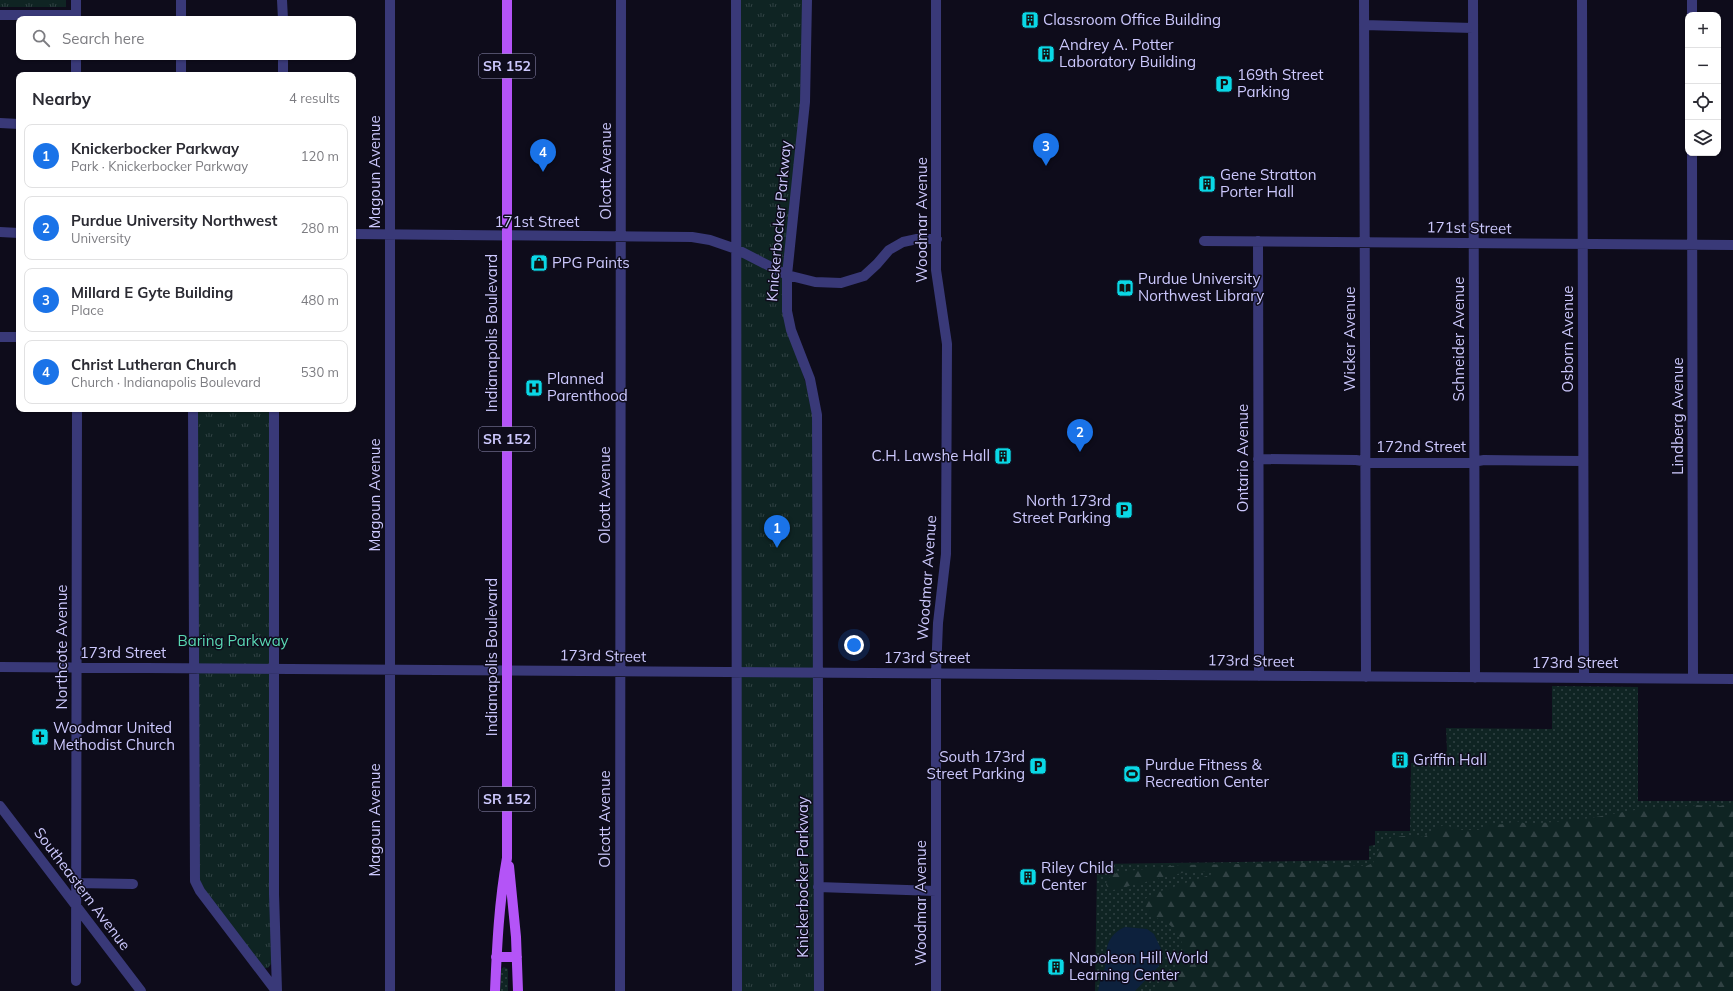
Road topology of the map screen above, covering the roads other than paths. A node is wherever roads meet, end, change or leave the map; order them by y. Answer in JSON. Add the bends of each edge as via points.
{"nodes":[{"id":1,"x":76,"y":0,"type":"edge"},
{"id":2,"x":181,"y":0,"type":"edge"},
{"id":3,"x":282,"y":0,"type":"edge"},
{"id":4,"x":390,"y":0,"type":"edge"},
{"id":5,"x":507,"y":0,"type":"edge"},
{"id":6,"x":621,"y":0,"type":"edge"},
{"id":7,"x":736,"y":0,"type":"edge"},
{"id":8,"x":807,"y":0,"type":"edge"},
{"id":9,"x":936,"y":0,"type":"edge"},
{"id":10,"x":1364,"y":0,"type":"edge"},
{"id":11,"x":1473,"y":0,"type":"edge"},
{"id":12,"x":1582,"y":0,"type":"edge"},
{"id":13,"x":1692,"y":0,"type":"edge"},
{"id":14,"x":1692,"y":12,"type":"edge"},
{"id":15,"x":0,"y":15,"type":"edge"},
{"id":16,"x":38,"y":16,"type":"edge"},
{"id":17,"x":76,"y":16,"type":"edge"},
{"id":18,"x":181,"y":16,"type":"edge"},
{"id":19,"x":282,"y":16,"type":"edge"},
{"id":20,"x":1364,"y":25,"type":"junction"},
{"id":21,"x":1473,"y":28,"type":"junction"},
{"id":22,"x":76,"y":60,"type":"edge"},
{"id":23,"x":181,"y":60,"type":"edge"},
{"id":24,"x":283,"y":60,"type":"edge"},
{"id":25,"x":76,"y":72,"type":"edge"},
{"id":26,"x":181,"y":72,"type":"edge"},
{"id":27,"x":283,"y":72,"type":"edge"},
{"id":28,"x":0,"y":123,"type":"edge"},
{"id":29,"x":16,"y":124,"type":"edge"},
{"id":30,"x":1692,"y":156,"type":"edge"},
{"id":31,"x":0,"y":232,"type":"edge"},
{"id":32,"x":16,"y":233,"type":"edge"},
{"id":33,"x":356,"y":234,"type":"edge"},
{"id":34,"x":390,"y":235,"type":"junction"},
{"id":35,"x":508,"y":237,"type":"junction"},
{"id":36,"x":620,"y":237,"type":"junction"},
{"id":37,"x":937,"y":239,"type":"junction"},
{"id":38,"x":1204,"y":241,"type":"dead end"},
{"id":39,"x":1258,"y":241,"type":"junction"},
{"id":40,"x":1365,"y":242,"type":"junction"},
{"id":41,"x":1474,"y":243,"type":"junction"},
{"id":42,"x":1583,"y":244,"type":"junction"},
{"id":43,"x":1692,"y":245,"type":"junction"},
{"id":44,"x":1733,"y":245,"type":"edge"},
{"id":45,"x":736,"y":249,"type":"junction"},
{"id":46,"x":787,"y":275,"type":"junction"},
{"id":47,"x":0,"y":337,"type":"edge"},
{"id":48,"x":16,"y":337,"type":"edge"},
{"id":49,"x":77,"y":412,"type":"edge"},
{"id":50,"x":193,"y":412,"type":"edge"},
{"id":51,"x":274,"y":412,"type":"edge"},
{"id":52,"x":1258,"y":459,"type":"junction"},
{"id":53,"x":1583,"y":461,"type":"junction"},
{"id":54,"x":1365,"y":462,"type":"junction"},
{"id":55,"x":1475,"y":462,"type":"junction"},
{"id":56,"x":0,"y":667,"type":"edge"},
{"id":57,"x":77,"y":667,"type":"junction"},
{"id":58,"x":193,"y":668,"type":"junction"},
{"id":59,"x":274,"y":668,"type":"junction"},
{"id":60,"x":390,"y":669,"type":"junction"},
{"id":61,"x":507,"y":670,"type":"junction"},
{"id":62,"x":620,"y":671,"type":"junction"},
{"id":63,"x":737,"y":672,"type":"junction"},
{"id":64,"x":818,"y":673,"type":"junction"},
{"id":65,"x":936,"y":673,"type":"junction"},
{"id":66,"x":1259,"y":676,"type":"junction"},
{"id":67,"x":1366,"y":677,"type":"junction"},
{"id":68,"x":1475,"y":678,"type":"junction"},
{"id":69,"x":1584,"y":678,"type":"junction"},
{"id":70,"x":1693,"y":679,"type":"junction"},
{"id":71,"x":1733,"y":679,"type":"edge"},
{"id":72,"x":0,"y":806,"type":"edge"},
{"id":73,"x":507,"y":858,"type":"junction"},
{"id":74,"x":77,"y":883,"type":"junction"},
{"id":75,"x":133,"y":884,"type":"dead end"},
{"id":76,"x":818,"y":888,"type":"junction"},
{"id":77,"x":936,"y":891,"type":"junction"},
{"id":78,"x":75,"y":905,"type":"junction"},
{"id":79,"x":499,"y":918,"type":"junction"},
{"id":80,"x":514,"y":918,"type":"junction"},
{"id":81,"x":496,"y":957,"type":"junction"},
{"id":82,"x":517,"y":957,"type":"junction"},
{"id":83,"x":76,"y":981,"type":"dead end"},
{"id":84,"x":141,"y":991,"type":"edge"},
{"id":85,"x":276,"y":991,"type":"edge"},
{"id":86,"x":390,"y":991,"type":"edge"},
{"id":87,"x":495,"y":991,"type":"edge"},
{"id":88,"x":518,"y":991,"type":"edge"},
{"id":89,"x":620,"y":991,"type":"edge"},
{"id":90,"x":737,"y":991,"type":"edge"},
{"id":91,"x":819,"y":991,"type":"edge"},
{"id":92,"x":936,"y":991,"type":"edge"}],
"edges":[{"from":1,"to":17,"type":"street"},
{"from":2,"to":18,"type":"street"},
{"from":3,"to":19,"type":"street"},
{"from":4,"to":34,"type":"street","name":"Magoun Avenue"},
{"from":5,"to":35,"type":"main road","name":"Indianapolis Boulevard","number":"SR 152"},
{"from":6,"to":36,"type":"street","name":"Olcott Avenue"},
{"from":7,"to":45,"type":"street"},
{"from":8,"to":46,"type":"street","name":"Knickerbocker Parkway","via":[[805,102]]},
{"from":9,"to":37,"type":"street","name":"Woodmar Avenue"},
{"from":10,"to":20,"type":"street","name":"Wicker Avenue"},
{"from":11,"to":21,"type":"street","name":"Schneider Avenue"},
{"from":12,"to":42,"type":"street","name":"Osborn Avenue"},
{"from":13,"to":14,"type":"street"},
{"from":15,"to":16,"type":"street"},
{"from":20,"to":21,"type":"street"},
{"from":20,"to":40,"type":"street","name":"Wicker Avenue"},
{"from":21,"to":41,"type":"street","name":"Schneider Avenue"},
{"from":22,"to":25,"type":"street"},
{"from":23,"to":26,"type":"street"},
{"from":24,"to":27,"type":"street"},
{"from":28,"to":29,"type":"street"},
{"from":30,"to":43,"type":"street","name":"Lindberg Avenue"},
{"from":31,"to":32,"type":"street"},
{"from":33,"to":34,"type":"street","name":"171st Street"},
{"from":34,"to":35,"type":"street","name":"171st Street"},
{"from":34,"to":60,"type":"street","name":"Magoun Avenue"},
{"from":35,"to":36,"type":"street","name":"171st Street"},
{"from":35,"to":61,"type":"main road","name":"Indianapolis Boulevard","number":"SR 152"},
{"from":36,"to":45,"type":"street","name":"171st Street","via":[[692,237]]},
{"from":36,"to":62,"type":"street","name":"Olcott Avenue"},
{"from":37,"to":46,"type":"street","name":"171st Street","via":[[903,242],[889,250],[864,276],[841,283],[815,282]]},
{"from":37,"to":65,"type":"street","name":"Woodmar Avenue","via":[[937,285],[947,344],[946,554],[938,623]]},
{"from":38,"to":39,"type":"street","name":"171st Street"},
{"from":39,"to":40,"type":"street","name":"171st Street"},
{"from":39,"to":52,"type":"street","name":"Ontario Avenue"},
{"from":40,"to":41,"type":"street","name":"171st Street"},
{"from":40,"to":54,"type":"street","name":"Wicker Avenue"},
{"from":41,"to":42,"type":"street","name":"171st Street"},
{"from":41,"to":55,"type":"street","name":"Schneider Avenue"},
{"from":42,"to":43,"type":"street","name":"171st Street"},
{"from":42,"to":53,"type":"street","name":"Osborn Avenue"},
{"from":43,"to":44,"type":"street","name":"171st Street"},
{"from":43,"to":70,"type":"street","name":"Lindberg Avenue"},
{"from":45,"to":46,"type":"street","name":"171st Street"},
{"from":45,"to":63,"type":"street"},
{"from":46,"to":64,"type":"street","name":"Knickerbocker Parkway","via":[[787,311],[791,330],[810,379],[817,415]]},
{"from":47,"to":48,"type":"street"},
{"from":49,"to":57,"type":"street","name":"Northcote Avenue"},
{"from":50,"to":58,"type":"street"},
{"from":51,"to":59,"type":"street"},
{"from":52,"to":54,"type":"street","name":"172nd Street"},
{"from":52,"to":66,"type":"street","name":"Ontario Avenue"},
{"from":53,"to":55,"type":"street","name":"172nd Street"},
{"from":53,"to":69,"type":"street","name":"Osborn Avenue"},
{"from":54,"to":55,"type":"street","name":"172nd Street"},
{"from":54,"to":67,"type":"street","name":"Wicker Avenue"},
{"from":55,"to":68,"type":"street","name":"Schneider Avenue"},
{"from":56,"to":57,"type":"street","name":"173rd Street"},
{"from":57,"to":58,"type":"street","name":"173rd Street"},
{"from":57,"to":74,"type":"street","name":"Northcote Avenue"},
{"from":58,"to":59,"type":"street","name":"173rd Street"},
{"from":58,"to":85,"type":"street","via":[[195,881]]},
{"from":59,"to":60,"type":"street","name":"173rd Street"},
{"from":59,"to":85,"type":"street"},
{"from":60,"to":61,"type":"street","name":"173rd Street"},
{"from":60,"to":86,"type":"street","name":"Magoun Avenue"},
{"from":61,"to":62,"type":"street","name":"173rd Street"},
{"from":61,"to":73,"type":"main road","name":"Indianapolis Boulevard","number":"SR 152"},
{"from":62,"to":63,"type":"street","name":"173rd Street"},
{"from":62,"to":89,"type":"street","name":"Olcott Avenue"},
{"from":63,"to":64,"type":"street","name":"173rd Street"},
{"from":63,"to":90,"type":"street"},
{"from":64,"to":65,"type":"street","name":"173rd Street"},
{"from":64,"to":76,"type":"street","name":"Knickerbocker Parkway"},
{"from":65,"to":66,"type":"street","name":"173rd Street"},
{"from":65,"to":77,"type":"street","name":"Woodmar Avenue"},
{"from":66,"to":67,"type":"street","name":"173rd Street"},
{"from":67,"to":68,"type":"street","name":"173rd Street"},
{"from":68,"to":69,"type":"street","name":"173rd Street"},
{"from":69,"to":70,"type":"street","name":"173rd Street"},
{"from":70,"to":71,"type":"street","name":"173rd Street"},
{"from":72,"to":78,"type":"street","name":"Southeastern Avenue"},
{"from":73,"to":79,"type":"main road","name":"Indianapolis Boulevard","number":"SR 152"},
{"from":73,"to":80,"type":"main road","name":"Indianapolis Boulevard","number":"SR 152"},
{"from":74,"to":75,"type":"street"},
{"from":74,"to":78,"type":"street","name":"Northcote Avenue"},
{"from":76,"to":77,"type":"street"},
{"from":76,"to":91,"type":"street","name":"Knickerbocker Parkway"},
{"from":77,"to":92,"type":"street","name":"Woodmar Avenue"},
{"from":78,"to":83,"type":"street","name":"Northcote Avenue"},
{"from":78,"to":84,"type":"street","name":"Southeastern Avenue"},
{"from":79,"to":80,"type":"main road"},
{"from":79,"to":81,"type":"main road","name":"Indianapolis Boulevard","number":"SR 152"},
{"from":80,"to":82,"type":"main road","name":"Indianapolis Boulevard","number":"SR 152"},
{"from":81,"to":82,"type":"main road"},
{"from":81,"to":87,"type":"main road","name":"Indianapolis Boulevard","number":"SR 152"},
{"from":82,"to":88,"type":"main road","name":"Indianapolis Boulevard","number":"SR 152"}]}
